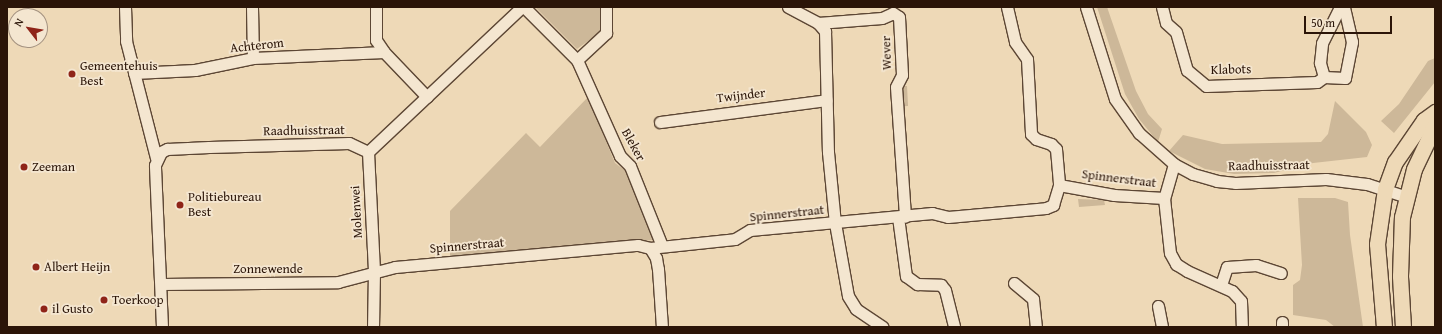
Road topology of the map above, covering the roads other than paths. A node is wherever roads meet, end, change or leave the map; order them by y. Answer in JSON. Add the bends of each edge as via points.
{"nodes":[{"id":1,"x":125,"y":7,"type":"edge"},
{"id":2,"x":252,"y":7,"type":"edge"},
{"id":3,"x":376,"y":7,"type":"edge"},
{"id":4,"x":523,"y":7,"type":"edge"},
{"id":5,"x":606,"y":7,"type":"edge"},
{"id":6,"x":1007,"y":7,"type":"edge"},
{"id":7,"x":1086,"y":7,"type":"edge"},
{"id":8,"x":1162,"y":7,"type":"edge"},
{"id":9,"x":1340,"y":7,"type":"edge"},
{"id":10,"x":1344,"y":7,"type":"edge"},
{"id":11,"x":792,"y":8,"type":"edge"},
{"id":12,"x":818,"y":23,"type":"junction"},
{"id":13,"x":384,"y":52,"type":"junction"},
{"id":14,"x":253,"y":58,"type":"junction"},
{"id":15,"x":577,"y":60,"type":"junction"},
{"id":16,"x":134,"y":73,"type":"junction"},
{"id":17,"x":1324,"y":77,"type":"junction"},
{"id":18,"x":427,"y":97,"type":"junction"},
{"id":19,"x":827,"y":100,"type":"junction"},
{"id":20,"x":1435,"y":112,"type":"edge"},
{"id":21,"x":660,"y":122,"type":"dead end"},
{"id":22,"x":1435,"y":125,"type":"edge"},
{"id":23,"x":368,"y":152,"type":"junction"},
{"id":24,"x":156,"y":158,"type":"junction"},
{"id":25,"x":1174,"y":164,"type":"junction"},
{"id":26,"x":1059,"y":185,"type":"junction"},
{"id":27,"x":1385,"y":189,"type":"junction"},
{"id":28,"x":1407,"y":197,"type":"junction"},
{"id":29,"x":1164,"y":198,"type":"junction"},
{"id":30,"x":902,"y":217,"type":"junction"},
{"id":31,"x":835,"y":223,"type":"junction"},
{"id":32,"x":662,"y":246,"type":"junction"},
{"id":33,"x":650,"y":248,"type":"junction"},
{"id":34,"x":374,"y":271,"type":"junction"},
{"id":35,"x":1281,"y":273,"type":"dead end"},
{"id":36,"x":1014,"y":283,"type":"dead end"},
{"id":37,"x":161,"y":284,"type":"junction"},
{"id":38,"x":1221,"y":285,"type":"junction"},
{"id":39,"x":1158,"y":306,"type":"dead end"},
{"id":40,"x":162,"y":327,"type":"edge"},
{"id":41,"x":374,"y":327,"type":"edge"},
{"id":42,"x":662,"y":327,"type":"edge"},
{"id":43,"x":883,"y":327,"type":"edge"},
{"id":44,"x":954,"y":327,"type":"edge"},
{"id":45,"x":1036,"y":327,"type":"edge"},
{"id":46,"x":1162,"y":327,"type":"edge"},
{"id":47,"x":1242,"y":327,"type":"edge"},
{"id":48,"x":1384,"y":327,"type":"edge"},
{"id":49,"x":1403,"y":327,"type":"edge"}],
"edges":[{"from":1,"to":16,"type":"street","via":[[126,41]]},
{"from":2,"to":14,"type":"street"},
{"from":3,"to":13,"type":"street","via":[[376,40]]},
{"from":4,"to":15,"type":"street","name":"Bleker"},
{"from":4,"to":18,"type":"street"},
{"from":5,"to":15,"type":"street","via":[[606,33]]},
{"from":6,"to":26,"type":"street","via":[[1015,42],[1027,59],[1031,134],[1056,149]]},
{"from":7,"to":25,"type":"street","name":"Raadhuisstraat","via":[[1115,99],[1139,133]]},
{"from":8,"to":17,"type":"street","name":"Klabots","via":[[1166,23],[1176,32],[1187,70],[1206,86],[1317,82]]},
{"from":9,"to":17,"type":"street","via":[[1322,43],[1320,63]]},
{"from":10,"to":17,"type":"street","name":"Klabots","via":[[1352,42],[1348,69],[1345,78]]},
{"from":11,"to":12,"type":"street"},
{"from":12,"to":19,"type":"street","via":[[825,31]]},
{"from":12,"to":30,"type":"street","name":"Wever","via":[[882,18],[893,13],[899,17],[902,75],[896,88]]},
{"from":13,"to":14,"type":"street","name":"Achterom"},
{"from":13,"to":18,"type":"street"},
{"from":14,"to":16,"type":"street","name":"Achterom","via":[[195,70]]},
{"from":15,"to":32,"type":"street","name":"Bleker","via":[[620,156],[630,166]]},
{"from":16,"to":24,"type":"street"},
{"from":18,"to":23,"type":"street"},
{"from":19,"to":21,"type":"street","name":"Twijnder"},
{"from":19,"to":31,"type":"street","via":[[828,152]]},
{"from":20,"to":27,"type":"main road","via":[[1424,120],[1395,162]]},
{"from":22,"to":28,"type":"main road","via":[[1414,169]]},
{"from":23,"to":24,"type":"street","name":"Raadhuisstraat","via":[[348,143],[167,149]]},
{"from":23,"to":34,"type":"street","name":"Molenwei"},
{"from":24,"to":37,"type":"street"},
{"from":25,"to":27,"type":"street","name":"Raadhuisstraat","via":[[1192,174],[1235,183],[1326,179]]},
{"from":25,"to":29,"type":"street"},
{"from":26,"to":29,"type":"street","name":"Spinnerstraat","via":[[1114,195]]},
{"from":26,"to":30,"type":"street","name":"Spinnerstraat","via":[[1053,205],[1046,208],[948,217],[932,213]]},
{"from":27,"to":28,"type":"street","name":"Raadhuisstraat"},
{"from":27,"to":48,"type":"main road","via":[[1377,244]]},
{"from":28,"to":49,"type":"main road","via":[[1400,242]]},
{"from":29,"to":38,"type":"street","via":[[1170,253],[1176,264]]},
{"from":30,"to":31,"type":"street","name":"Spinnerstraat"},
{"from":30,"to":44,"type":"street","via":[[906,276],[917,284],[941,285],[945,290]]},
{"from":31,"to":32,"type":"street","name":"Spinnerstraat","via":[[750,230],[735,239]]},
{"from":31,"to":43,"type":"street","via":[[848,296],[856,310]]},
{"from":32,"to":33,"type":"street","name":"Spinnerstraat"},
{"from":33,"to":34,"type":"street","name":"Spinnerstraat","via":[[638,245]]},
{"from":33,"to":42,"type":"street","via":[[656,258],[658,269]]},
{"from":34,"to":37,"type":"street","name":"Zonnewende","via":[[338,282]]},
{"from":34,"to":41,"type":"street","name":"Molenwei"},
{"from":35,"to":38,"type":"street","via":[[1256,265],[1227,267]]},
{"from":36,"to":45,"type":"street","via":[[1033,299]]},
{"from":37,"to":40,"type":"street"},
{"from":38,"to":47,"type":"street","via":[[1232,291],[1241,301]]},
{"from":39,"to":46,"type":"street"}]}
